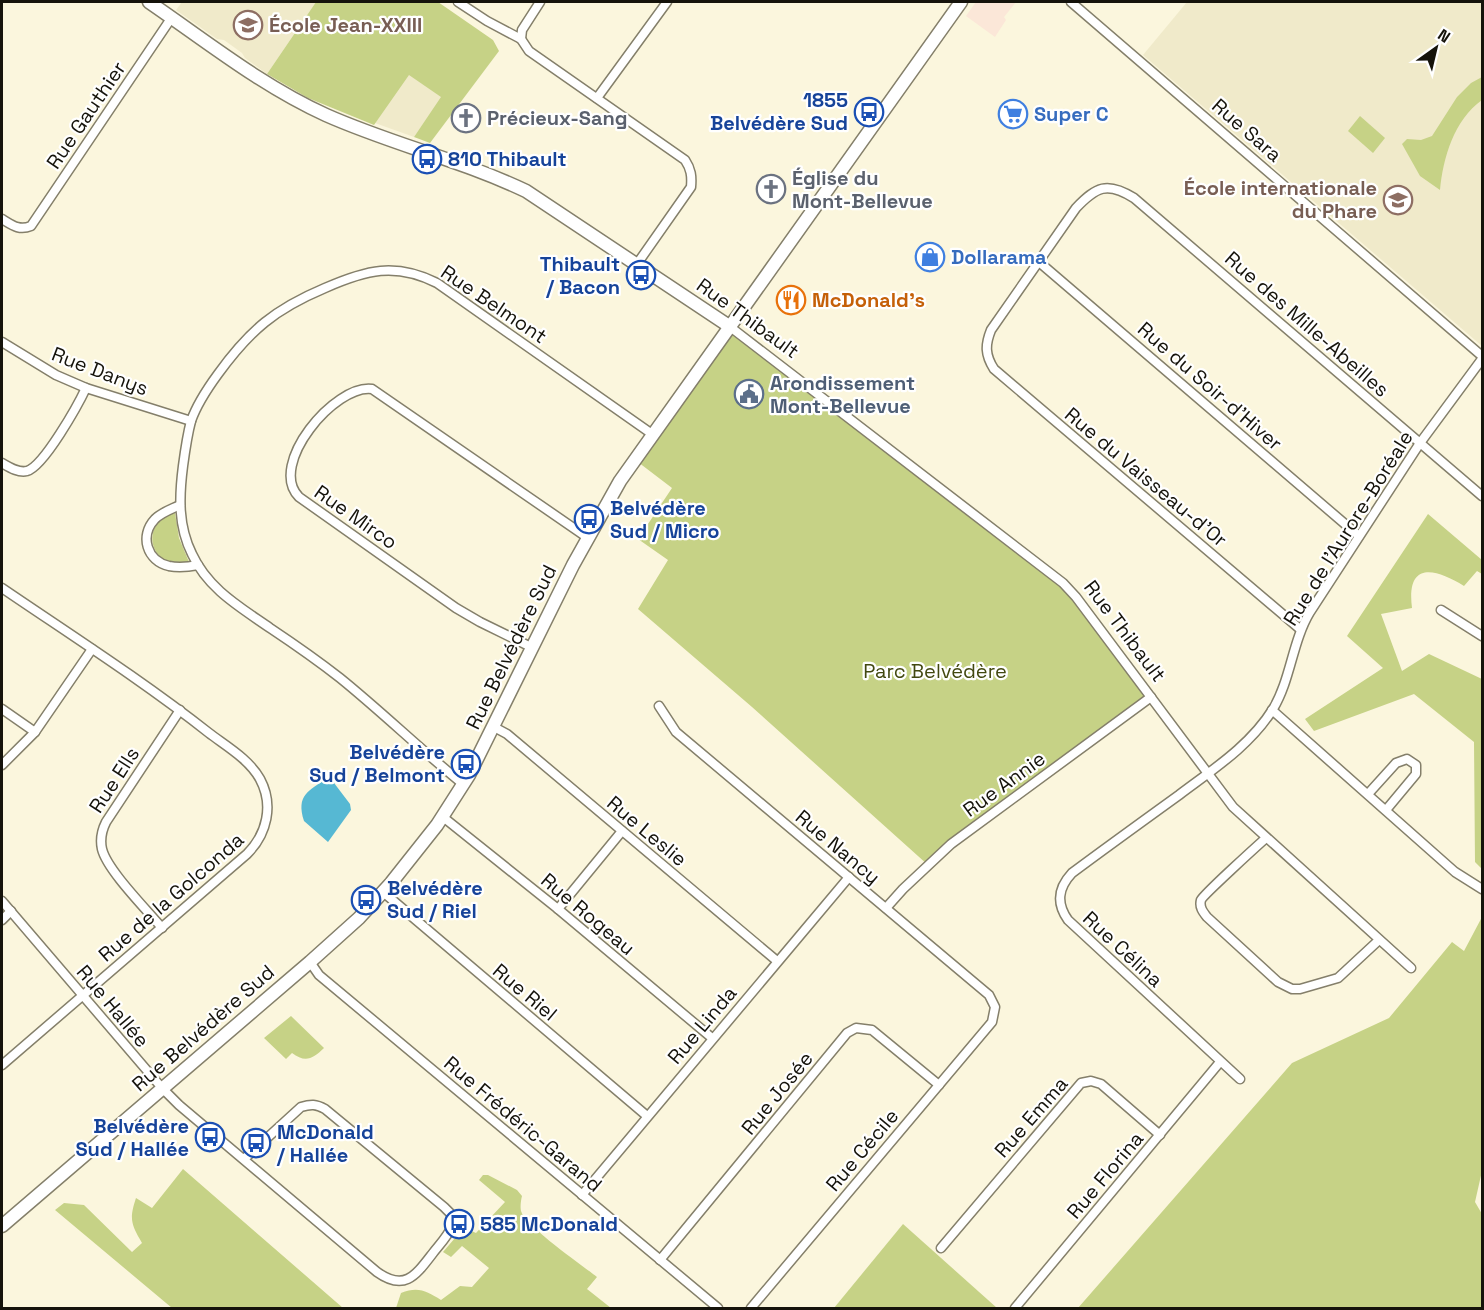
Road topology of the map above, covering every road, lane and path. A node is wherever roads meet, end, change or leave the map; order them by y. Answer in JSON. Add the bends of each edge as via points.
{"nodes":[{"id":1,"x":149,"y":2,"type":"edge"},
{"id":2,"x":458,"y":2,"type":"edge"},
{"id":3,"x":540,"y":2,"type":"edge"},
{"id":4,"x":667,"y":2,"type":"edge"},
{"id":5,"x":961,"y":2,"type":"edge"},
{"id":6,"x":1071,"y":2,"type":"edge"},
{"id":7,"x":172,"y":17,"type":"junction"},
{"id":8,"x":521,"y":39,"type":"junction"},
{"id":9,"x":597,"y":98,"type":"junction"},
{"id":10,"x":2,"y":219,"type":"edge"},
{"id":11,"x":1039,"y":262,"type":"junction"},
{"id":12,"x":637,"y":264,"type":"junction"},
{"id":13,"x":729,"y":326,"type":"junction"},
{"id":14,"x":2,"y":342,"type":"edge"},
{"id":15,"x":1482,"y":358,"type":"edge"},
{"id":16,"x":86,"y":388,"type":"junction"},
{"id":17,"x":191,"y":421,"type":"junction"},
{"id":18,"x":652,"y":434,"type":"junction"},
{"id":19,"x":1420,"y":443,"type":"junction"},
{"id":20,"x":2,"y":463,"type":"edge"},
{"id":21,"x":1482,"y":496,"type":"edge"},
{"id":22,"x":180,"y":505,"type":"junction"},
{"id":23,"x":1359,"y":536,"type":"junction"},
{"id":24,"x":588,"y":538,"type":"junction"},
{"id":25,"x":198,"y":565,"type":"junction"},
{"id":26,"x":2,"y":588,"type":"edge"},
{"id":27,"x":1441,"y":610,"type":"dead end"},
{"id":28,"x":1300,"y":629,"type":"junction"},
{"id":29,"x":1482,"y":636,"type":"edge"},
{"id":30,"x":533,"y":648,"type":"junction"},
{"id":31,"x":92,"y":649,"type":"junction"},
{"id":32,"x":1151,"y":697,"type":"junction"},
{"id":33,"x":659,"y":706,"type":"dead end"},
{"id":34,"x":2,"y":709,"type":"edge"},
{"id":35,"x":180,"y":710,"type":"junction"},
{"id":36,"x":1272,"y":710,"type":"junction"},
{"id":37,"x":494,"y":727,"type":"junction"},
{"id":38,"x":35,"y":732,"type":"junction"},
{"id":39,"x":2,"y":765,"type":"edge"},
{"id":40,"x":1208,"y":773,"type":"junction"},
{"id":41,"x":463,"y":784,"type":"junction"},
{"id":42,"x":1368,"y":794,"type":"junction"},
{"id":43,"x":1386,"y":810,"type":"junction"},
{"id":44,"x":443,"y":816,"type":"junction"},
{"id":45,"x":622,"y":831,"type":"junction"},
{"id":46,"x":1266,"y":838,"type":"junction"},
{"id":47,"x":849,"y":877,"type":"junction"},
{"id":48,"x":1482,"y":889,"type":"edge"},
{"id":49,"x":383,"y":892,"type":"junction"},
{"id":50,"x":2,"y":900,"type":"edge"},
{"id":51,"x":886,"y":908,"type":"junction"},
{"id":52,"x":558,"y":909,"type":"junction"},
{"id":53,"x":11,"y":912,"type":"junction"},
{"id":54,"x":2,"y":920,"type":"edge"},
{"id":55,"x":162,"y":927,"type":"junction"},
{"id":56,"x":1379,"y":940,"type":"junction"},
{"id":57,"x":777,"y":961,"type":"junction"},
{"id":58,"x":310,"y":962,"type":"junction"},
{"id":59,"x":1411,"y":968,"type":"dead end"},
{"id":60,"x":82,"y":996,"type":"junction"},
{"id":61,"x":995,"y":1011,"type":"joint"},
{"id":62,"x":712,"y":1038,"type":"junction"},
{"id":63,"x":1220,"y":1062,"type":"junction"},
{"id":64,"x":2,"y":1065,"type":"edge"},
{"id":65,"x":1239,"y":1079,"type":"dead end"},
{"id":66,"x":939,"y":1085,"type":"junction"},
{"id":67,"x":162,"y":1088,"type":"junction"},
{"id":68,"x":647,"y":1116,"type":"junction"},
{"id":69,"x":1160,"y":1135,"type":"junction"},
{"id":70,"x":244,"y":1159,"type":"junction"},
{"id":71,"x":582,"y":1195,"type":"junction"},
{"id":72,"x":2,"y":1226,"type":"edge"},
{"id":73,"x":941,"y":1248,"type":"dead end"},
{"id":74,"x":660,"y":1260,"type":"junction"},
{"id":75,"x":718,"y":1308,"type":"edge"},
{"id":76,"x":751,"y":1308,"type":"edge"},
{"id":77,"x":1015,"y":1308,"type":"edge"}],
"edges":[{"from":1,"to":7,"type":"street","name":"Rue Thibault"},
{"from":2,"to":8,"type":"street"},
{"from":3,"to":8,"type":"street","via":[[522,30]]},
{"from":4,"to":9,"type":"street"},
{"from":5,"to":13,"type":"street","name":"Rue Belvédère Sud"},
{"from":6,"to":15,"type":"street","name":"Rue Sara"},
{"from":7,"to":10,"type":"street","name":"Rue Gauthier","via":[[31,226],[14,227]]},
{"from":7,"to":12,"type":"street","name":"Rue Thibault","via":[[307,106],[505,181]]},
{"from":8,"to":9,"type":"street","via":[[530,51]]},
{"from":9,"to":12,"type":"street","via":[[685,160],[690,168],[691,187],[687,195]]},
{"from":11,"to":19,"type":"street","name":"Rue des Mille-Abeilles","via":[[1076,208],[1094,191],[1114,188],[1134,198]]},
{"from":11,"to":23,"type":"street","name":"Rue du Soir-d'Hiver"},
{"from":11,"to":28,"type":"street","name":"Rue du Vaisseau-d'Or","via":[[987,341],[987,354],[994,369]]},
{"from":12,"to":13,"type":"street","name":"Rue Thibault"},
{"from":13,"to":18,"type":"street","name":"Rue Belvédère Sud"},
{"from":13,"to":32,"type":"street","name":"Rue Thibault","via":[[1063,584]]},
{"from":14,"to":16,"type":"street","name":"Rue Danys","via":[[56,375]]},
{"from":15,"to":19,"type":"street","name":"Rue de l'Aurore-Boréale"},
{"from":16,"to":17,"type":"street","name":"Rue Danys"},
{"from":16,"to":20,"type":"street","via":[[38,464],[25,472]]},
{"from":17,"to":18,"type":"street","name":"Rue Belmont","via":[[221,369],[247,336],[266,320],[287,306],[356,275],[392,270],[437,283]]},
{"from":17,"to":22,"type":"street","name":"Rue Belmont"},
{"from":18,"to":24,"type":"street","name":"Rue Belvédère Sud"},
{"from":19,"to":21,"type":"street","name":"Rue des Mille-Abeilles"},
{"from":19,"to":23,"type":"street","name":"Rue de l'Aurore-Boréale"},
{"from":22,"to":25,"type":"street","name":"Rue Belmont","via":[[184,532]]},
{"from":22,"to":25,"type":"street","via":[[149,527],[147,545],[156,561],[165,565]]},
{"from":23,"to":28,"type":"street","name":"Rue de l'Aurore-Boréale"},
{"from":24,"to":30,"type":"street","name":"Rue Belvédère Sud"},
{"from":24,"to":30,"type":"street","name":"Rue Mirco","via":[[372,388],[359,389],[337,402],[316,420],[301,443],[290,482],[299,497],[456,608]]},
{"from":25,"to":41,"type":"street","name":"Rue Belmont","via":[[229,600],[333,672]]},
{"from":26,"to":31,"type":"street","name":"Rue de la Golconda"},
{"from":27,"to":29,"type":"street"},
{"from":28,"to":36,"type":"street","name":"Rue de l'Aurore-Boréale","via":[[1286,681]]},
{"from":30,"to":37,"type":"street","name":"Rue Belvédère Sud"},
{"from":31,"to":35,"type":"street","name":"Rue de la Golconda"},
{"from":31,"to":38,"type":"street"},
{"from":32,"to":40,"type":"street","name":"Rue Thibault"},
{"from":32,"to":51,"type":"street","name":"Rue Annie","via":[[951,844]]},
{"from":33,"to":47,"type":"street","name":"Rue Nancy","via":[[676,732]]},
{"from":34,"to":38,"type":"street"},
{"from":35,"to":55,"type":"street","name":"Rue Ells","via":[[106,822],[102,834],[102,850],[109,864]]},
{"from":35,"to":55,"type":"street","name":"Rue de la Golconda","via":[[255,770],[266,795],[267,814],[254,848]]},
{"from":36,"to":40,"type":"street","name":"Rue de l'Aurore-Boréale","via":[[1251,737]]},
{"from":36,"to":42,"type":"street"},
{"from":37,"to":41,"type":"street","name":"Rue Belvédère Sud"},
{"from":37,"to":45,"type":"street","name":"Rue Leslie"},
{"from":38,"to":39,"type":"street"},
{"from":40,"to":46,"type":"street","name":"Rue Thibault","via":[[1233,807]]},
{"from":40,"to":63,"type":"street","name":"Rue Célina","via":[[1072,873],[1059,898],[1068,920]]},
{"from":41,"to":44,"type":"street","name":"Rue Belvédère Sud"},
{"from":42,"to":43,"type":"street"},
{"from":42,"to":43,"type":"street","via":[[1396,763],[1407,759],[1416,765],[1416,774]]},
{"from":43,"to":48,"type":"street","via":[[1455,872]]},
{"from":44,"to":49,"type":"street","name":"Rue Belvédère Sud"},
{"from":44,"to":52,"type":"street","name":"Rue Rogeau"},
{"from":45,"to":52,"type":"street"},
{"from":45,"to":57,"type":"street","name":"Rue Leslie"},
{"from":46,"to":56,"type":"street","name":"Rue Thibault"},
{"from":46,"to":56,"type":"street","via":[[1204,894],[1201,903],[1207,917],[1257,964],[1285,987],[1300,989],[1338,978]]},
{"from":47,"to":51,"type":"street","name":"Rue Nancy"},
{"from":47,"to":57,"type":"street","name":"Rue Linda"},
{"from":49,"to":58,"type":"street","name":"Rue Belvédère Sud"},
{"from":49,"to":68,"type":"street","name":"Rue Riel"},
{"from":50,"to":53,"type":"street","name":"Rue Hallée"},
{"from":51,"to":61,"type":"street","name":"Rue Nancy","via":[[989,995]]},
{"from":52,"to":62,"type":"street","name":"Rue Rogeau"},
{"from":53,"to":54,"type":"street"},
{"from":53,"to":60,"type":"street","name":"Rue Hallée"},
{"from":55,"to":60,"type":"street","name":"Rue de la Golconda"},
{"from":56,"to":59,"type":"street","name":"Rue Thibault"},
{"from":57,"to":62,"type":"street","name":"Rue Linda"},
{"from":58,"to":67,"type":"street","name":"Rue Belvédère Sud"},
{"from":58,"to":71,"type":"street","name":"Rue Frédéric-Garand","via":[[320,975]]},
{"from":60,"to":64,"type":"street","name":"Rue de la Golconda"},
{"from":60,"to":67,"type":"street","name":"Rue Hallée"},
{"from":61,"to":66,"type":"street","name":"Rue Cécile","via":[[992,1022]]},
{"from":62,"to":68,"type":"street","name":"Rue Linda"},
{"from":63,"to":65,"type":"street","name":"Rue Célina"},
{"from":63,"to":69,"type":"street","name":"Rue Florina"},
{"from":66,"to":74,"type":"street","name":"Rue Josée","via":[[872,1030],[856,1028],[847,1033]]},
{"from":66,"to":76,"type":"street","name":"Rue Cécile"},
{"from":67,"to":70,"type":"street","name":"Rue Hallée"},
{"from":67,"to":72,"type":"street","name":"Rue Belvédère Sud"},
{"from":68,"to":71,"type":"street","name":"Rue Linda"},
{"from":69,"to":73,"type":"street","name":"Rue Emma","via":[[1101,1084],[1081,1083]]},
{"from":69,"to":77,"type":"street","name":"Rue Florina"},
{"from":70,"to":70,"type":"street","name":"Rue Hallée","via":[[387,1279],[402,1281],[416,1275],[450,1231],[451,1214],[317,1105],[301,1107]]},
{"from":71,"to":74,"type":"street","name":"Rue Frédéric-Garand"},
{"from":74,"to":75,"type":"street","name":"Rue Frédéric-Garand"}]}
